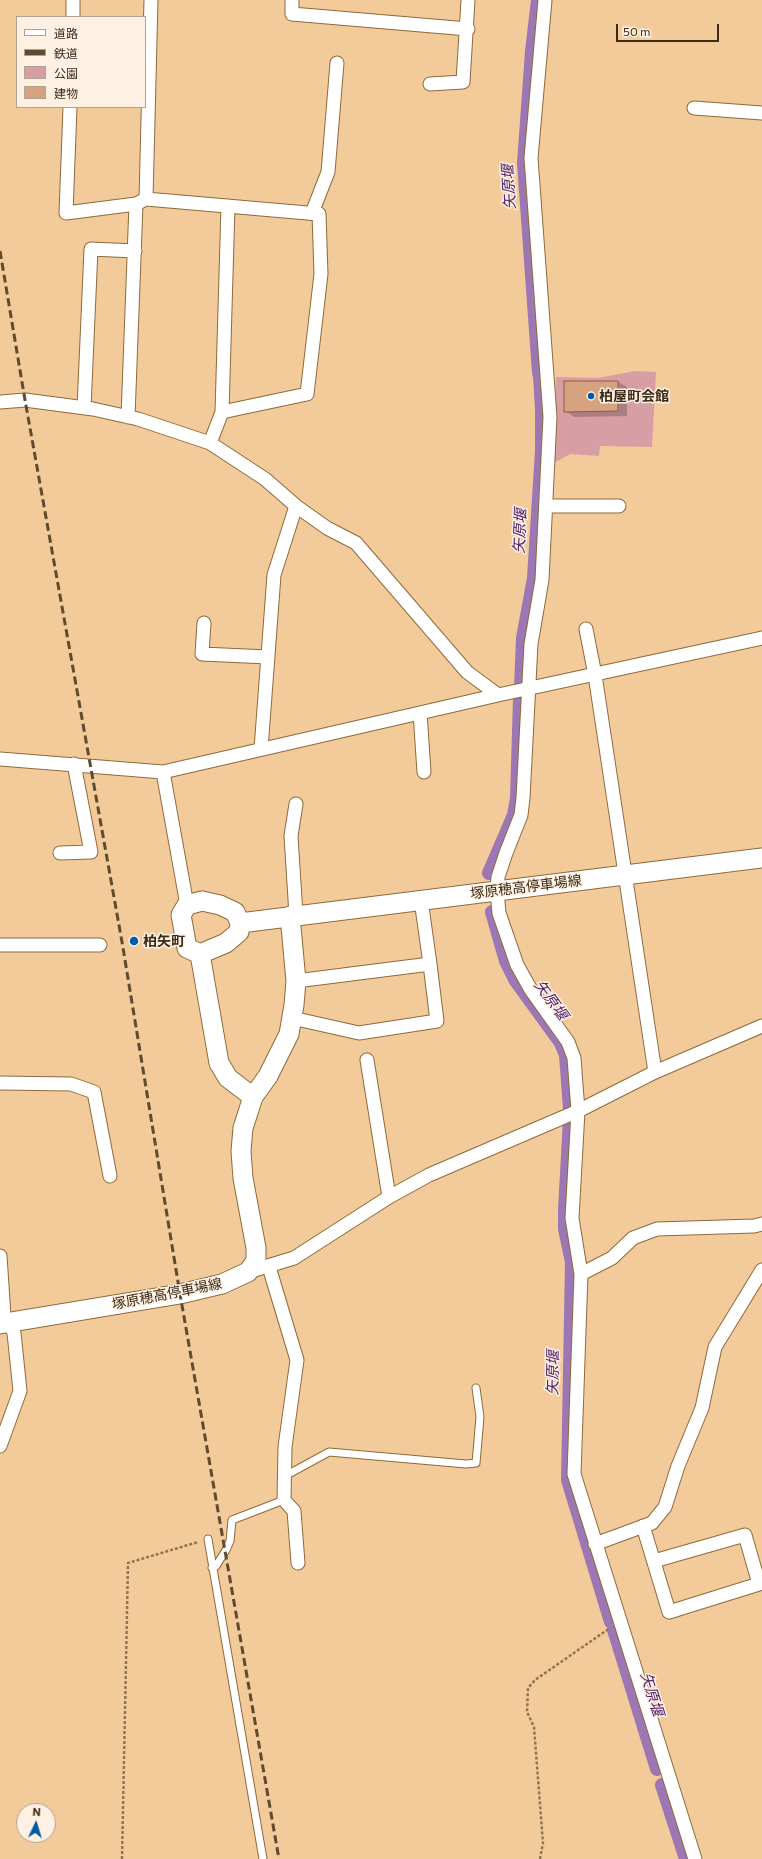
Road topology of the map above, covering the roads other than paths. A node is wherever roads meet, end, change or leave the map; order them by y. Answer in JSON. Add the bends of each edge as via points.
{"nodes":[{"id":1,"x":73,"y":0,"type":"edge"},
{"id":2,"x":151,"y":0,"type":"edge"},
{"id":3,"x":292,"y":0,"type":"edge"},
{"id":4,"x":468,"y":0,"type":"edge"},
{"id":5,"x":545,"y":0,"type":"edge"},
{"id":6,"x":73,"y":16,"type":"edge"},
{"id":7,"x":468,"y":29,"type":"junction"},
{"id":8,"x":336,"y":63,"type":"dead end"},
{"id":9,"x":430,"y":84,"type":"dead end"},
{"id":10,"x":146,"y":100,"type":"edge"},
{"id":11,"x":70,"y":108,"type":"edge"},
{"id":12,"x":146,"y":108,"type":"edge"},
{"id":13,"x":694,"y":108,"type":"dead end"},
{"id":14,"x":762,"y":113,"type":"edge"},
{"id":15,"x":141,"y":201,"type":"junction"},
{"id":16,"x":228,"y":206,"type":"junction"},
{"id":17,"x":312,"y":213,"type":"junction"},
{"id":18,"x":134,"y":251,"type":"junction"},
{"id":19,"x":0,"y":402,"type":"edge"},
{"id":20,"x":84,"y":408,"type":"junction"},
{"id":21,"x":222,"y":412,"type":"junction"},
{"id":22,"x":128,"y":417,"type":"junction"},
{"id":23,"x":210,"y":443,"type":"junction"},
{"id":24,"x":296,"y":506,"type":"junction"},
{"id":25,"x":546,"y":506,"type":"junction"},
{"id":26,"x":619,"y":506,"type":"dead end"},
{"id":27,"x":204,"y":623,"type":"dead end"},
{"id":28,"x":586,"y":629,"type":"dead end"},
{"id":29,"x":762,"y":638,"type":"edge"},
{"id":30,"x":268,"y":657,"type":"junction"},
{"id":31,"x":595,"y":675,"type":"junction"},
{"id":32,"x":529,"y":690,"type":"junction"},
{"id":33,"x":498,"y":695,"type":"junction"},
{"id":34,"x":420,"y":713,"type":"junction"},
{"id":35,"x":261,"y":749,"type":"junction"},
{"id":36,"x":0,"y":759,"type":"edge"},
{"id":37,"x":74,"y":764,"type":"junction"},
{"id":38,"x":163,"y":772,"type":"junction"},
{"id":39,"x":424,"y":772,"type":"dead end"},
{"id":40,"x":296,"y":804,"type":"dead end"},
{"id":41,"x":60,"y":853,"type":"dead end"},
{"id":42,"x":762,"y":858,"type":"edge"},
{"id":43,"x":624,"y":875,"type":"junction"},
{"id":44,"x":496,"y":891,"type":"junction"},
{"id":45,"x":421,"y":900,"type":"junction"},
{"id":46,"x":187,"y":905,"type":"junction"},
{"id":47,"x":293,"y":916,"type":"junction"},
{"id":48,"x":240,"y":923,"type":"junction"},
{"id":49,"x":0,"y":945,"type":"edge"},
{"id":50,"x":100,"y":945,"type":"dead end"},
{"id":51,"x":200,"y":954,"type":"junction"},
{"id":52,"x":430,"y":964,"type":"junction"},
{"id":53,"x":296,"y":982,"type":"junction"},
{"id":54,"x":292,"y":1018,"type":"junction"},
{"id":55,"x":762,"y":1026,"type":"edge"},
{"id":56,"x":367,"y":1060,"type":"dead end"},
{"id":57,"x":655,"y":1072,"type":"junction"},
{"id":58,"x":0,"y":1083,"type":"edge"},
{"id":59,"x":253,"y":1097,"type":"junction"},
{"id":60,"x":578,"y":1111,"type":"junction"},
{"id":61,"x":110,"y":1176,"type":"dead end"},
{"id":62,"x":389,"y":1197,"type":"junction"},
{"id":63,"x":762,"y":1224,"type":"edge"},
{"id":64,"x":0,"y":1256,"type":"edge"},
{"id":65,"x":268,"y":1267,"type":"junction"},
{"id":66,"x":762,"y":1270,"type":"edge"},
{"id":67,"x":248,"y":1272,"type":"junction"},
{"id":68,"x":581,"y":1274,"type":"junction"},
{"id":69,"x":5,"y":1323,"type":"edge"},
{"id":70,"x":476,"y":1388,"type":"dead end"},
{"id":71,"x":0,"y":1446,"type":"edge"},
{"id":72,"x":285,"y":1476,"type":"junction"},
{"id":73,"x":284,"y":1500,"type":"junction"},
{"id":74,"x":643,"y":1526,"type":"junction"},
{"id":75,"x":208,"y":1539,"type":"road end"},
{"id":76,"x":595,"y":1544,"type":"junction"},
{"id":77,"x":654,"y":1561,"type":"junction"},
{"id":78,"x":298,"y":1563,"type":"dead end"},
{"id":79,"x":212,"y":1568,"type":"junction"},
{"id":80,"x":263,"y":1859,"type":"edge"},
{"id":81,"x":695,"y":1859,"type":"edge"}],
"edges":[{"from":1,"to":6,"type":"street"},
{"from":2,"to":10,"type":"street"},
{"from":3,"to":7,"type":"street","via":[[292,14]]},
{"from":4,"to":7,"type":"street"},
{"from":5,"to":25,"type":"street","via":[[531,158],[550,417]]},
{"from":7,"to":9,"type":"street","via":[[463,82]]},
{"from":8,"to":17,"type":"street","via":[[328,172]]},
{"from":11,"to":15,"type":"street","via":[[66,213]]},
{"from":12,"to":15,"type":"street"},
{"from":13,"to":14,"type":"street"},
{"from":15,"to":16,"type":"street"},
{"from":15,"to":18,"type":"street"},
{"from":16,"to":17,"type":"street"},
{"from":16,"to":21,"type":"street"},
{"from":17,"to":21,"type":"street","via":[[319,214],[321,274],[307,394]]},
{"from":18,"to":20,"type":"street","via":[[91,249]]},
{"from":18,"to":22,"type":"street"},
{"from":19,"to":20,"type":"street","via":[[25,400]]},
{"from":20,"to":22,"type":"street"},
{"from":21,"to":23,"type":"street"},
{"from":22,"to":23,"type":"street"},
{"from":23,"to":24,"type":"street","via":[[264,479]]},
{"from":24,"to":30,"type":"street","via":[[274,575]]},
{"from":24,"to":33,"type":"street","via":[[327,528],[356,543],[467,672]]},
{"from":25,"to":26,"type":"street"},
{"from":25,"to":32,"type":"street","via":[[542,580],[531,638]]},
{"from":27,"to":30,"type":"street","via":[[202,654]]},
{"from":28,"to":31,"type":"street"},
{"from":29,"to":31,"type":"street"},
{"from":30,"to":35,"type":"street"},
{"from":31,"to":32,"type":"street"},
{"from":31,"to":43,"type":"street"},
{"from":32,"to":33,"type":"street"},
{"from":32,"to":44,"type":"street","via":[[521,814],[500,871]]},
{"from":33,"to":34,"type":"street"},
{"from":34,"to":35,"type":"street"},
{"from":34,"to":39,"type":"street"},
{"from":35,"to":38,"type":"street"},
{"from":36,"to":37,"type":"street"},
{"from":37,"to":38,"type":"street"},
{"from":37,"to":41,"type":"street","via":[[91,852]]},
{"from":38,"to":46,"type":"street"},
{"from":40,"to":47,"type":"street","via":[[291,836]]},
{"from":42,"to":43,"type":"main road","name":"塚原穂高停車場線"},
{"from":43,"to":44,"type":"main road","name":"塚原穂高停車場線"},
{"from":43,"to":57,"type":"street"},
{"from":44,"to":45,"type":"main road","name":"塚原穂高停車場線"},
{"from":44,"to":60,"type":"street","via":[[499,913],[517,965],[531,990],[568,1042],[574,1058]]},
{"from":45,"to":47,"type":"main road","name":"塚原穂高停車場線"},
{"from":45,"to":52,"type":"street"},
{"from":46,"to":48,"type":"main road","via":[[202,901],[220,905],[235,912]]},
{"from":46,"to":51,"type":"main road","via":[[181,915],[187,948]]},
{"from":47,"to":48,"type":"main road","name":"塚原穂高停車場線"},
{"from":47,"to":53,"type":"main road"},
{"from":48,"to":51,"type":"main road","via":[[239,932],[226,943]]},
{"from":49,"to":50,"type":"street"},
{"from":51,"to":59,"type":"main road","via":[[218,1063],[228,1078]]},
{"from":52,"to":53,"type":"street"},
{"from":52,"to":54,"type":"street","via":[[437,1020],[359,1033]]},
{"from":53,"to":54,"type":"main road"},
{"from":54,"to":59,"type":"main road","via":[[289,1034],[279,1056]]},
{"from":55,"to":57,"type":"street"},
{"from":56,"to":62,"type":"street"},
{"from":57,"to":60,"type":"street"},
{"from":58,"to":61,"type":"street","via":[[71,1084],[94,1092]]},
{"from":59,"to":67,"type":"main road","via":[[243,1128],[241,1151],[243,1178],[256,1248],[256,1261]]},
{"from":60,"to":62,"type":"street","via":[[429,1175]]},
{"from":60,"to":68,"type":"street","via":[[572,1218]]},
{"from":62,"to":65,"type":"street","via":[[294,1258]]},
{"from":63,"to":68,"type":"street","via":[[657,1229],[633,1238],[612,1258]]},
{"from":64,"to":69,"type":"street"},
{"from":65,"to":67,"type":"street"},
{"from":65,"to":72,"type":"street","via":[[297,1360],[285,1447]]},
{"from":66,"to":74,"type":"street","via":[[715,1347],[702,1408],[678,1466],[665,1507],[652,1523]]},
{"from":67,"to":69,"type":"main road","name":"塚原穂高停車場線","via":[[222,1284],[180,1294]]},
{"from":68,"to":76,"type":"street","via":[[574,1474]]},
{"from":69,"to":71,"type":"street","via":[[14,1333],[20,1391]]},
{"from":70,"to":72,"type":"lane","via":[[480,1417],[476,1464],[328,1452]]},
{"from":72,"to":73,"type":"street"},
{"from":73,"to":78,"type":"street","via":[[294,1511]]},
{"from":73,"to":79,"type":"lane","via":[[232,1520],[230,1541],[216,1566]]},
{"from":74,"to":76,"type":"street"},
{"from":74,"to":77,"type":"street"},
{"from":75,"to":79,"type":"lane"},
{"from":76,"to":81,"type":"street"},
{"from":77,"to":77,"type":"street","via":[[669,1612],[759,1584],[745,1535]]},
{"from":79,"to":80,"type":"lane"}]}
